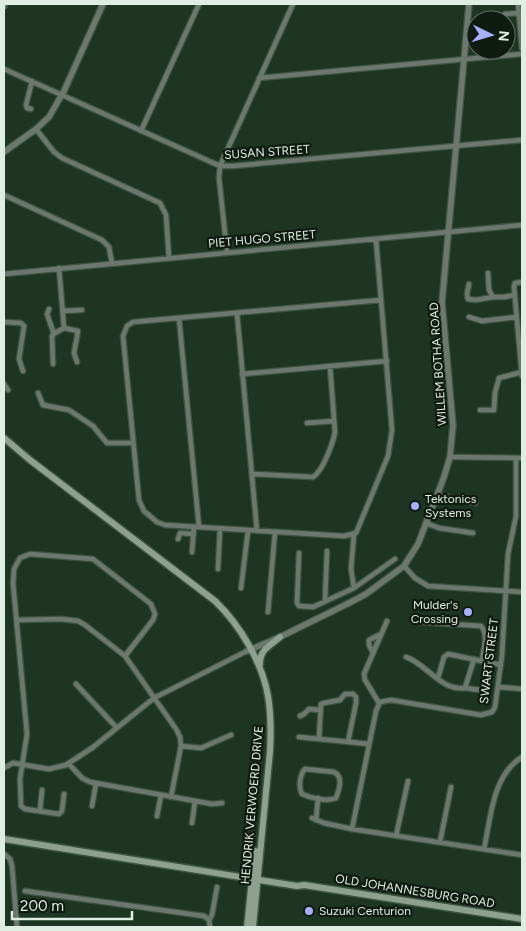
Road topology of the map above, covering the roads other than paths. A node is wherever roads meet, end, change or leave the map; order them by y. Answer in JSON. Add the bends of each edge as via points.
{"nodes":[{"id":1,"x":5,"y":4,"type":"edge"},
{"id":2,"x":103,"y":4,"type":"edge"},
{"id":3,"x":199,"y":4,"type":"edge"},
{"id":4,"x":293,"y":4,"type":"edge"},
{"id":5,"x":518,"y":4,"type":"edge"},
{"id":6,"x":469,"y":5,"type":"edge"},
{"id":7,"x":4,"y":8,"type":"edge"},
{"id":8,"x":516,"y":13,"type":"edge"},
{"id":9,"x":519,"y":13,"type":"junction"},
{"id":10,"x":522,"y":49,"type":"edge"},
{"id":11,"x":522,"y":54,"type":"edge"},
{"id":12,"x":463,"y":60,"type":"junction"},
{"id":13,"x":4,"y":69,"type":"edge"},
{"id":14,"x":259,"y":78,"type":"junction"},
{"id":15,"x":32,"y":82,"type":"junction"},
{"id":16,"x":62,"y":94,"type":"junction"},
{"id":17,"x":31,"y":109,"type":"dead end"},
{"id":18,"x":36,"y":129,"type":"junction"},
{"id":19,"x":141,"y":131,"type":"junction"},
{"id":20,"x":522,"y":140,"type":"edge"},
{"id":21,"x":455,"y":147,"type":"junction"},
{"id":22,"x":4,"y":152,"type":"edge"},
{"id":23,"x":220,"y":166,"type":"junction"},
{"id":24,"x":4,"y":195,"type":"edge"},
{"id":25,"x":522,"y":225,"type":"edge"},
{"id":26,"x":448,"y":232,"type":"junction"},
{"id":27,"x":376,"y":240,"type":"junction"},
{"id":28,"x":226,"y":252,"type":"junction"},
{"id":29,"x":169,"y":258,"type":"junction"},
{"id":30,"x":112,"y":263,"type":"junction"},
{"id":31,"x":59,"y":268,"type":"junction"},
{"id":32,"x":488,"y":273,"type":"dead end"},
{"id":33,"x":4,"y":274,"type":"edge"},
{"id":34,"x":522,"y":282,"type":"edge"},
{"id":35,"x":469,"y":284,"type":"dead end"},
{"id":36,"x":515,"y":295,"type":"junction"},
{"id":37,"x":493,"y":297,"type":"junction"},
{"id":38,"x":380,"y":300,"type":"junction"},
{"id":39,"x":49,"y":309,"type":"dead end"},
{"id":40,"x":82,"y":310,"type":"dead end"},
{"id":41,"x":63,"y":311,"type":"junction"},
{"id":42,"x":237,"y":313,"type":"junction"},
{"id":43,"x":469,"y":317,"type":"dead end"},
{"id":44,"x":517,"y":317,"type":"junction"},
{"id":45,"x":179,"y":318,"type":"junction"},
{"id":46,"x":4,"y":322,"type":"edge"},
{"id":47,"x":64,"y":328,"type":"junction"},
{"id":48,"x":54,"y":334,"type":"junction"},
{"id":49,"x":387,"y":361,"type":"junction"},
{"id":50,"x":77,"y":362,"type":"dead end"},
{"id":51,"x":53,"y":364,"type":"dead end"},
{"id":52,"x":330,"y":366,"type":"junction"},
{"id":53,"x":23,"y":371,"type":"dead end"},
{"id":54,"x":242,"y":374,"type":"junction"},
{"id":55,"x":522,"y":374,"type":"edge"},
{"id":56,"x":4,"y":384,"type":"edge"},
{"id":57,"x":8,"y":390,"type":"dead end"},
{"id":58,"x":38,"y":393,"type":"dead end"},
{"id":59,"x":480,"y":410,"type":"dead end"},
{"id":60,"x":334,"y":421,"type":"junction"},
{"id":61,"x":307,"y":423,"type":"dead end"},
{"id":62,"x":4,"y":438,"type":"edge"},
{"id":63,"x":133,"y":442,"type":"junction"},
{"id":64,"x":450,"y":456,"type":"junction"},
{"id":65,"x":519,"y":458,"type":"edge"},
{"id":66,"x":252,"y":474,"type":"junction"},
{"id":67,"x":437,"y":495,"type":"junction"},
{"id":68,"x":476,"y":503,"type":"dead end"},
{"id":69,"x":516,"y":516,"type":"junction"},
{"id":70,"x":522,"y":516,"type":"edge"},
{"id":71,"x":426,"y":523,"type":"junction"},
{"id":72,"x":196,"y":527,"type":"junction"},
{"id":73,"x":220,"y":529,"type":"junction"},
{"id":74,"x":248,"y":531,"type":"junction"},
{"id":75,"x":257,"y":531,"type":"junction"},
{"id":76,"x":274,"y":532,"type":"junction"},
{"id":77,"x":473,"y":533,"type":"dead end"},
{"id":78,"x":193,"y":534,"type":"junction"},
{"id":79,"x":354,"y":534,"type":"junction"},
{"id":80,"x":178,"y":539,"type":"dead end"},
{"id":81,"x":327,"y":551,"type":"dead end"},
{"id":82,"x":192,"y":552,"type":"dead end"},
{"id":83,"x":299,"y":553,"type":"dead end"},
{"id":84,"x":395,"y":559,"type":"dead end"},
{"id":85,"x":404,"y":566,"type":"junction"},
{"id":86,"x":218,"y":569,"type":"dead end"},
{"id":87,"x":241,"y":588,"type":"dead end"},
{"id":88,"x":354,"y":588,"type":"junction"},
{"id":89,"x":506,"y":591,"type":"junction"},
{"id":90,"x":522,"y":592,"type":"edge"},
{"id":91,"x":325,"y":602,"type":"junction"},
{"id":92,"x":313,"y":607,"type":"junction"},
{"id":93,"x":268,"y":612,"type":"dead end"},
{"id":94,"x":318,"y":618,"type":"junction"},
{"id":95,"x":17,"y":620,"type":"junction"},
{"id":96,"x":387,"y":621,"type":"dead end"},
{"id":97,"x":420,"y":622,"type":"dead end"},
{"id":98,"x":280,"y":637,"type":"junction"},
{"id":99,"x":249,"y":650,"type":"junction"},
{"id":100,"x":125,"y":656,"type":"junction"},
{"id":101,"x":406,"y":657,"type":"dead end"},
{"id":102,"x":474,"y":659,"type":"junction"},
{"id":103,"x":482,"y":661,"type":"junction"},
{"id":104,"x":501,"y":665,"type":"junction"},
{"id":105,"x":260,"y":671,"type":"junction"},
{"id":106,"x":438,"y":678,"type":"junction"},
{"id":107,"x":76,"y":684,"type":"dead end"},
{"id":108,"x":498,"y":687,"type":"junction"},
{"id":109,"x":465,"y":688,"type":"junction"},
{"id":110,"x":522,"y":689,"type":"edge"},
{"id":111,"x":480,"y":690,"type":"dead end"},
{"id":112,"x":154,"y":698,"type":"junction"},
{"id":113,"x":379,"y":703,"type":"junction"},
{"id":114,"x":320,"y":710,"type":"junction"},
{"id":115,"x":300,"y":716,"type":"dead end"},
{"id":116,"x":117,"y":728,"type":"junction"},
{"id":117,"x":231,"y":734,"type":"dead end"},
{"id":118,"x":299,"y":737,"type":"dead end"},
{"id":119,"x":319,"y":739,"type":"junction"},
{"id":120,"x":348,"y":742,"type":"junction"},
{"id":121,"x":370,"y":744,"type":"junction"},
{"id":122,"x":181,"y":746,"type":"junction"},
{"id":123,"x":522,"y":757,"type":"edge"},
{"id":124,"x":69,"y":764,"type":"junction"},
{"id":125,"x":23,"y":765,"type":"junction"},
{"id":126,"x":4,"y":768,"type":"edge"},
{"id":127,"x":408,"y":781,"type":"dead end"},
{"id":128,"x":96,"y":783,"type":"junction"},
{"id":129,"x":451,"y":787,"type":"dead end"},
{"id":130,"x":42,"y":790,"type":"dead end"},
{"id":131,"x":64,"y":794,"type":"dead end"},
{"id":132,"x":161,"y":795,"type":"junction"},
{"id":133,"x":171,"y":797,"type":"junction"},
{"id":134,"x":318,"y":798,"type":"junction"},
{"id":135,"x":195,"y":801,"type":"junction"},
{"id":136,"x":222,"y":803,"type":"dead end"},
{"id":137,"x":92,"y":806,"type":"dead end"},
{"id":138,"x":40,"y":811,"type":"junction"},
{"id":139,"x":157,"y":816,"type":"dead end"},
{"id":140,"x":192,"y":823,"type":"dead end"},
{"id":141,"x":352,"y":828,"type":"junction"},
{"id":142,"x":396,"y":836,"type":"junction"},
{"id":143,"x":4,"y":840,"type":"edge"},
{"id":144,"x":440,"y":842,"type":"junction"},
{"id":145,"x":484,"y":849,"type":"junction"},
{"id":146,"x":4,"y":854,"type":"edge"},
{"id":147,"x":522,"y":855,"type":"edge"},
{"id":148,"x":254,"y":877,"type":"junction"},
{"id":149,"x":217,"y":887,"type":"dead end"},
{"id":150,"x":25,"y":891,"type":"dead end"},
{"id":151,"x":522,"y":918,"type":"edge"},
{"id":152,"x":209,"y":920,"type":"junction"},
{"id":153,"x":210,"y":926,"type":"edge"},
{"id":154,"x":17,"y":927,"type":"edge"},
{"id":155,"x":247,"y":927,"type":"edge"},
{"id":156,"x":252,"y":927,"type":"edge"}],
"edges":[{"from":1,"to":7,"type":"street"},
{"from":2,"to":16,"type":"street"},
{"from":3,"to":19,"type":"street"},
{"from":4,"to":14,"type":"street"},
{"from":5,"to":9,"type":"street"},
{"from":6,"to":12,"type":"street","name":"WILLEM BOTHA ROAD"},
{"from":8,"to":9,"type":"street"},
{"from":9,"to":10,"type":"street"},
{"from":11,"to":12,"type":"street"},
{"from":12,"to":14,"type":"street"},
{"from":12,"to":21,"type":"street","name":"WILLEM BOTHA ROAD"},
{"from":13,"to":15,"type":"street","name":"SUSAN STREET"},
{"from":14,"to":23,"type":"street"},
{"from":15,"to":16,"type":"street","name":"SUSAN STREET"},
{"from":15,"to":17,"type":"street","via":[[26,104]]},
{"from":16,"to":18,"type":"street","via":[[49,117]]},
{"from":16,"to":19,"type":"street","name":"SUSAN STREET"},
{"from":18,"to":22,"type":"street"},
{"from":18,"to":29,"type":"street","via":[[62,158],[160,203],[166,215]]},
{"from":19,"to":23,"type":"street","name":"SUSAN STREET"},
{"from":20,"to":21,"type":"street","name":"SUSAN STREET"},
{"from":21,"to":23,"type":"street","name":"SUSAN STREET"},
{"from":21,"to":26,"type":"street","name":"WILLEM BOTHA ROAD"},
{"from":23,"to":28,"type":"street"},
{"from":24,"to":30,"type":"street","via":[[102,240],[109,247]]},
{"from":25,"to":26,"type":"street","name":"PIET HUGO STREET"},
{"from":26,"to":27,"type":"street","name":"PIET HUGO STREET"},
{"from":26,"to":64,"type":"street","name":"WILLEM BOTHA ROAD","via":[[442,306],[452,419]]},
{"from":27,"to":28,"type":"street","name":"PIET HUGO STREET"},
{"from":27,"to":38,"type":"street"},
{"from":28,"to":29,"type":"street","name":"PIET HUGO STREET"},
{"from":29,"to":30,"type":"street","name":"PIET HUGO STREET"},
{"from":30,"to":31,"type":"street","name":"PIET HUGO STREET"},
{"from":31,"to":33,"type":"street","name":"PIET HUGO STREET"},
{"from":31,"to":41,"type":"street"},
{"from":32,"to":37,"type":"street"},
{"from":34,"to":36,"type":"street","via":[[515,283]]},
{"from":35,"to":37,"type":"street","via":[[468,299]]},
{"from":36,"to":37,"type":"street"},
{"from":36,"to":44,"type":"street"},
{"from":38,"to":42,"type":"street"},
{"from":38,"to":49,"type":"street"},
{"from":39,"to":48,"type":"street","via":[[47,314]]},
{"from":40,"to":41,"type":"street"},
{"from":41,"to":47,"type":"street"},
{"from":42,"to":45,"type":"street"},
{"from":42,"to":54,"type":"street"},
{"from":43,"to":44,"type":"street","via":[[482,321]]},
{"from":44,"to":55,"type":"street"},
{"from":45,"to":63,"type":"street","via":[[133,322],[125,328]]},
{"from":45,"to":72,"type":"street"},
{"from":46,"to":53,"type":"street","via":[[24,326],[19,359]]},
{"from":47,"to":48,"type":"street"},
{"from":47,"to":50,"type":"street","via":[[78,331],[74,353]]},
{"from":48,"to":51,"type":"street"},
{"from":49,"to":52,"type":"street"},
{"from":49,"to":79,"type":"street","via":[[391,444]]},
{"from":52,"to":54,"type":"street"},
{"from":52,"to":60,"type":"street"},
{"from":54,"to":66,"type":"street"},
{"from":55,"to":59,"type":"street","via":[[499,378],[494,393],[494,410]]},
{"from":56,"to":57,"type":"street"},
{"from":58,"to":63,"type":"street","via":[[43,405],[69,410],[92,426],[107,443]]},
{"from":60,"to":61,"type":"street"},
{"from":60,"to":66,"type":"street","via":[[334,439],[315,476]]},
{"from":62,"to":99,"type":"main road","name":"HENDRIK VERWOERD DRIVE","via":[[221,606]]},
{"from":63,"to":72,"type":"street","via":[[140,504],[144,511],[165,525]]},
{"from":64,"to":65,"type":"street"},
{"from":64,"to":67,"type":"street","name":"WILLEM BOTHA ROAD"},
{"from":65,"to":69,"type":"street","name":"SWART STREET"},
{"from":66,"to":75,"type":"street"},
{"from":67,"to":68,"type":"street"},
{"from":67,"to":71,"type":"street","name":"WILLEM BOTHA ROAD"},
{"from":69,"to":70,"type":"street"},
{"from":69,"to":89,"type":"street","name":"SWART STREET","via":[[508,554]]},
{"from":71,"to":77,"type":"street"},
{"from":71,"to":85,"type":"street","name":"WILLEM BOTHA ROAD"},
{"from":72,"to":73,"type":"street"},
{"from":72,"to":78,"type":"street"},
{"from":73,"to":74,"type":"street"},
{"from":73,"to":86,"type":"street"},
{"from":74,"to":75,"type":"street"},
{"from":74,"to":87,"type":"street"},
{"from":75,"to":76,"type":"street"},
{"from":76,"to":79,"type":"street"},
{"from":76,"to":93,"type":"street"},
{"from":78,"to":80,"type":"street","via":[[180,533]]},
{"from":78,"to":82,"type":"street"},
{"from":79,"to":88,"type":"street","via":[[351,569]]},
{"from":81,"to":91,"type":"street"},
{"from":83,"to":92,"type":"street","via":[[297,603]]},
{"from":84,"to":88,"type":"street"},
{"from":85,"to":89,"type":"street","via":[[414,578],[428,586]]},
{"from":85,"to":94,"type":"street","name":"WILLEM BOTHA ROAD","via":[[366,594]]},
{"from":88,"to":91,"type":"street"},
{"from":89,"to":90,"type":"street"},
{"from":89,"to":104,"type":"street","name":"SWART STREET"},
{"from":91,"to":92,"type":"street"},
{"from":92,"to":94,"type":"street"},
{"from":94,"to":98,"type":"street","name":"WILLEM BOTHA ROAD"},
{"from":95,"to":100,"type":"street","via":[[54,618],[78,622]]},
{"from":95,"to":100,"type":"street","via":[[14,575],[15,564],[20,558],[30,554],[93,559],[154,608],[155,616],[151,623]]},
{"from":95,"to":125,"type":"street","via":[[27,734]]},
{"from":96,"to":113,"type":"street","via":[[379,635],[369,640],[372,651],[364,677]]},
{"from":97,"to":103,"type":"street","via":[[482,626],[486,635]]},
{"from":98,"to":99,"type":"street","name":"WILLEM BOTHA ROAD"},
{"from":98,"to":105,"type":"main road","via":[[261,654]]},
{"from":99,"to":105,"type":"main road","name":"HENDRIK VERWOERD DRIVE"},
{"from":99,"to":112,"type":"street"},
{"from":99,"to":148,"type":"main road","name":"HENDRIK VERWOERD DRIVE","via":[[264,696],[267,730]]},
{"from":100,"to":112,"type":"street"},
{"from":101,"to":106,"type":"street"},
{"from":102,"to":103,"type":"street"},
{"from":102,"to":106,"type":"street","via":[[446,655]]},
{"from":102,"to":109,"type":"street"},
{"from":103,"to":104,"type":"street"},
{"from":104,"to":108,"type":"street","name":"SWART STREET"},
{"from":105,"to":148,"type":"main road","name":"HENDRIK VERWOERD DRIVE","via":[[268,694],[271,729]]},
{"from":106,"to":109,"type":"street","via":[[444,684]]},
{"from":107,"to":116,"type":"street"},
{"from":108,"to":110,"type":"street"},
{"from":108,"to":113,"type":"street","name":"SWART STREET","via":[[493,711],[483,715],[391,700]]},
{"from":109,"to":111,"type":"street"},
{"from":112,"to":116,"type":"street"},
{"from":112,"to":122,"type":"street","via":[[176,729]]},
{"from":113,"to":121,"type":"street"},
{"from":114,"to":115,"type":"street","via":[[309,709]]},
{"from":114,"to":119,"type":"street"},
{"from":114,"to":120,"type":"street","via":[[324,702],[340,700],[345,694],[354,695],[356,702]]},
{"from":116,"to":124,"type":"street"},
{"from":117,"to":122,"type":"street","via":[[201,748]]},
{"from":118,"to":119,"type":"street"},
{"from":119,"to":120,"type":"street"},
{"from":120,"to":121,"type":"street"},
{"from":121,"to":141,"type":"street"},
{"from":122,"to":133,"type":"street"},
{"from":123,"to":145,"type":"street","via":[[511,765],[498,783]]},
{"from":124,"to":125,"type":"street","via":[[49,769]]},
{"from":124,"to":128,"type":"street","via":[[82,778]]},
{"from":125,"to":126,"type":"street","via":[[10,764]]},
{"from":125,"to":138,"type":"street","via":[[21,806]]},
{"from":127,"to":142,"type":"street"},
{"from":128,"to":132,"type":"street"},
{"from":128,"to":137,"type":"street"},
{"from":129,"to":144,"type":"street"},
{"from":130,"to":138,"type":"street"},
{"from":131,"to":138,"type":"street","via":[[61,813]]},
{"from":132,"to":133,"type":"street"},
{"from":132,"to":139,"type":"street"},
{"from":133,"to":135,"type":"street"},
{"from":134,"to":134,"type":"street","via":[[300,791],[305,769],[339,775],[336,798]]},
{"from":134,"to":141,"type":"street","via":[[314,819]]},
{"from":135,"to":136,"type":"street"},
{"from":135,"to":140,"type":"street"},
{"from":141,"to":142,"type":"street"},
{"from":142,"to":144,"type":"street"},
{"from":143,"to":148,"type":"main road","name":"OLD JOHANNESBURG ROAD"},
{"from":144,"to":145,"type":"street"},
{"from":145,"to":147,"type":"street"},
{"from":146,"to":154,"type":"street","via":[[12,866]]},
{"from":148,"to":151,"type":"main road","name":"OLD JOHANNESBURG ROAD"},
{"from":148,"to":155,"type":"main road","name":"HENDRIK VERWOERD DRIVE"},
{"from":148,"to":156,"type":"main road","name":"HENDRIK VERWOERD DRIVE"},
{"from":149,"to":152,"type":"street"},
{"from":150,"to":152,"type":"street","via":[[204,916]]},
{"from":152,"to":153,"type":"street"}]}
